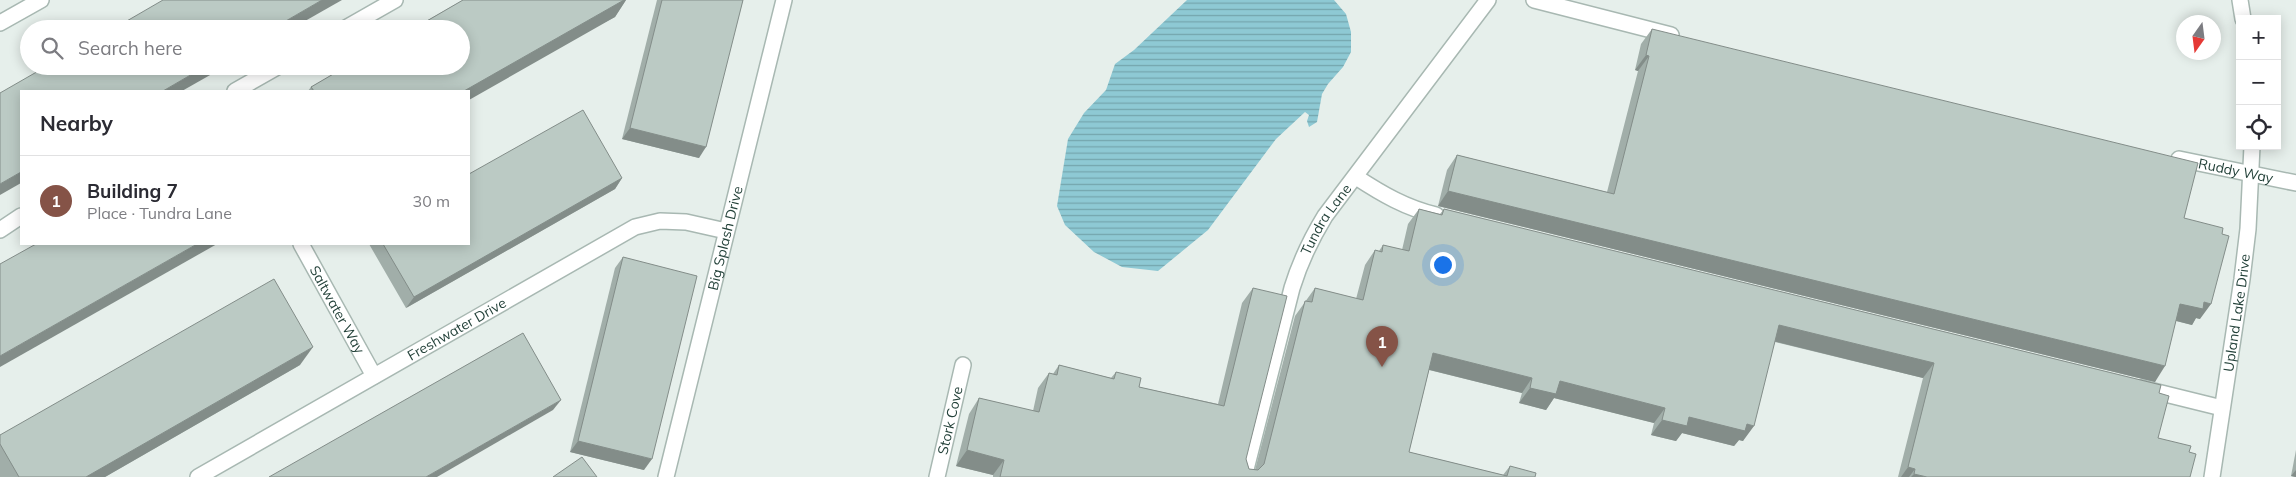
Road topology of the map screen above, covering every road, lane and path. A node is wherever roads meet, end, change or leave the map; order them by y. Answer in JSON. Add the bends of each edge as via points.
{"nodes":[{"id":1,"x":41,"y":0,"type":"edge"},
{"id":2,"x":395,"y":0,"type":"edge"},
{"id":3,"x":784,"y":0,"type":"edge"},
{"id":4,"x":1488,"y":0,"type":"edge"},
{"id":5,"x":1534,"y":0,"type":"edge"},
{"id":6,"x":2240,"y":0,"type":"edge"},
{"id":7,"x":2242,"y":15,"type":"edge"},
{"id":8,"x":360,"y":20,"type":"edge"},
{"id":9,"x":0,"y":23,"type":"edge"},
{"id":10,"x":1683,"y":38,"type":"edge"},
{"id":11,"x":263,"y":75,"type":"edge"},
{"id":12,"x":237,"y":90,"type":"edge"},
{"id":13,"x":2252,"y":150,"type":"edge"},
{"id":14,"x":2165,"y":155,"type":"edge"},
{"id":15,"x":2251,"y":174,"type":"junction"},
{"id":16,"x":1356,"y":177,"type":"junction"},
{"id":17,"x":2296,"y":183,"type":"edge"},
{"id":18,"x":20,"y":217,"type":"edge"},
{"id":19,"x":1447,"y":218,"type":"edge"},
{"id":20,"x":0,"y":230,"type":"edge"},
{"id":21,"x":726,"y":231,"type":"junction"},
{"id":22,"x":302,"y":245,"type":"edge"},
{"id":23,"x":963,"y":365,"type":"dead end"},
{"id":24,"x":374,"y":376,"type":"junction"},
{"id":25,"x":2125,"y":384,"type":"edge"},
{"id":26,"x":2222,"y":408,"type":"junction"},
{"id":27,"x":198,"y":477,"type":"edge"},
{"id":28,"x":666,"y":477,"type":"edge"},
{"id":29,"x":937,"y":477,"type":"edge"},
{"id":30,"x":1244,"y":477,"type":"edge"},
{"id":31,"x":2212,"y":477,"type":"edge"}],
"edges":[{"from":1,"to":9,"type":"street"},
{"from":2,"to":8,"type":"street"},
{"from":3,"to":21,"type":"street","name":"Big Splash Drive"},
{"from":4,"to":16,"type":"street","name":"Tundra Lane"},
{"from":5,"to":10,"type":"street"},
{"from":6,"to":7,"type":"street"},
{"from":11,"to":12,"type":"street"},
{"from":13,"to":15,"type":"street","name":"Upland Lake Drive"},
{"from":14,"to":15,"type":"street","name":"Ruddy Way"},
{"from":15,"to":17,"type":"street","name":"Ruddy Way"},
{"from":15,"to":26,"type":"street","name":"Upland Lake Drive","via":[[2242,279]]},
{"from":16,"to":19,"type":"street","via":[[1389,199]]},
{"from":16,"to":30,"type":"street","name":"Tundra Lane","via":[[1325,216],[1301,259]]},
{"from":18,"to":20,"type":"street"},
{"from":21,"to":24,"type":"street","name":"Freshwater Drive","via":[[686,222],[660,221],[635,227]]},
{"from":21,"to":28,"type":"street","name":"Big Splash Drive"},
{"from":22,"to":24,"type":"street","name":"Saltwater Way"},
{"from":23,"to":29,"type":"street","name":"Stork Cove"},
{"from":24,"to":27,"type":"street","name":"Freshwater Drive"},
{"from":25,"to":26,"type":"street"},
{"from":26,"to":31,"type":"street","name":"Upland Lake Drive"}]}
